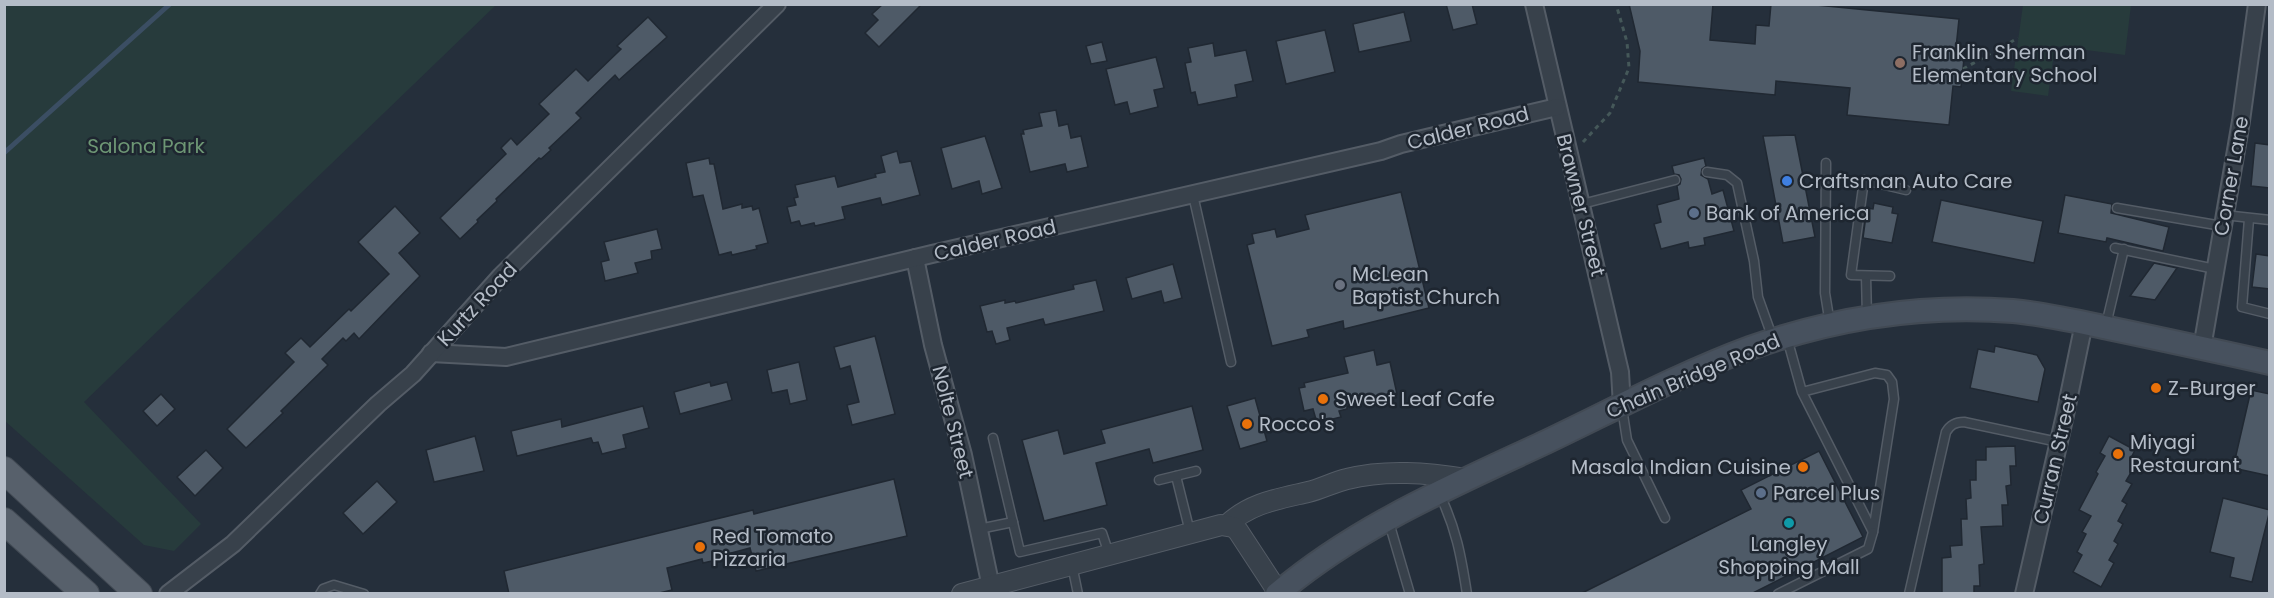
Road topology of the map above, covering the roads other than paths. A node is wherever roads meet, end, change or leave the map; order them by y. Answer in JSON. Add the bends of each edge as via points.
{"nodes":[{"id":1,"x":777,"y":4,"type":"edge"},
{"id":2,"x":1534,"y":4,"type":"edge"},
{"id":3,"x":2257,"y":4,"type":"edge"},
{"id":4,"x":1557,"y":107,"type":"junction"},
{"id":5,"x":1826,"y":163,"type":"dead end"},
{"id":6,"x":1707,"y":172,"type":"dead end"},
{"id":7,"x":1675,"y":180,"type":"dead end"},
{"id":8,"x":1906,"y":190,"type":"dead end"},
{"id":9,"x":1193,"y":195,"type":"junction"},
{"id":10,"x":1582,"y":204,"type":"junction"},
{"id":11,"x":2117,"y":208,"type":"dead end"},
{"id":12,"x":2248,"y":219,"type":"junction"},
{"id":13,"x":2270,"y":220,"type":"edge"},
{"id":14,"x":2223,"y":221,"type":"junction"},
{"id":15,"x":915,"y":258,"type":"junction"},
{"id":16,"x":2215,"y":269,"type":"junction"},
{"id":17,"x":1866,"y":276,"type":"junction"},
{"id":18,"x":1890,"y":276,"type":"dead end"},
{"id":19,"x":2270,"y":314,"type":"edge"},
{"id":20,"x":1867,"y":317,"type":"junction"},
{"id":21,"x":2084,"y":323,"type":"junction"},
{"id":22,"x":1830,"y":324,"type":"junction"},
{"id":23,"x":2106,"y":328,"type":"junction"},
{"id":24,"x":1780,"y":338,"type":"junction"},
{"id":25,"x":2202,"y":348,"type":"junction"},
{"id":26,"x":431,"y":353,"type":"junction"},
{"id":27,"x":1231,"y":362,"type":"dead end"},
{"id":28,"x":2270,"y":363,"type":"edge"},
{"id":29,"x":1802,"y":392,"type":"junction"},
{"id":30,"x":1622,"y":406,"type":"junction"},
{"id":31,"x":993,"y":438,"type":"dead end"},
{"id":32,"x":2058,"y":442,"type":"junction"},
{"id":33,"x":4,"y":470,"type":"edge"},
{"id":34,"x":1196,"y":471,"type":"dead end"},
{"id":35,"x":1176,"y":476,"type":"junction"},
{"id":36,"x":1467,"y":479,"type":"junction"},
{"id":37,"x":1159,"y":480,"type":"dead end"},
{"id":38,"x":1438,"y":492,"type":"junction"},
{"id":39,"x":1388,"y":518,"type":"junction"},
{"id":40,"x":1665,"y":518,"type":"dead end"},
{"id":41,"x":4,"y":520,"type":"edge"},
{"id":42,"x":1013,"y":522,"type":"junction"},
{"id":43,"x":1227,"y":525,"type":"junction"},
{"id":44,"x":979,"y":529,"type":"junction"},
{"id":45,"x":1190,"y":532,"type":"junction"},
{"id":46,"x":1873,"y":532,"type":"junction"},
{"id":47,"x":1109,"y":554,"type":"junction"},
{"id":48,"x":1071,"y":564,"type":"junction"},
{"id":49,"x":991,"y":587,"type":"junction"},
{"id":50,"x":342,"y":592,"type":"edge"},
{"id":51,"x":1277,"y":593,"type":"edge"},
{"id":52,"x":86,"y":594,"type":"edge"},
{"id":53,"x":139,"y":594,"type":"edge"},
{"id":54,"x":168,"y":594,"type":"edge"},
{"id":55,"x":320,"y":594,"type":"edge"},
{"id":56,"x":334,"y":594,"type":"edge"},
{"id":57,"x":364,"y":594,"type":"edge"},
{"id":58,"x":962,"y":594,"type":"edge"},
{"id":59,"x":1078,"y":594,"type":"edge"},
{"id":60,"x":1410,"y":594,"type":"edge"},
{"id":61,"x":1467,"y":594,"type":"edge"},
{"id":62,"x":1778,"y":594,"type":"edge"},
{"id":63,"x":1908,"y":594,"type":"edge"},
{"id":64,"x":2024,"y":594,"type":"edge"}],
"edges":[{"from":1,"to":26,"type":"street","name":"Kurtz Road","via":[[501,276]]},
{"from":2,"to":4,"type":"street","name":"Brawner Street"},
{"from":3,"to":14,"type":"street","name":"Corner Lane"},
{"from":4,"to":9,"type":"street","name":"Calder Road"},
{"from":4,"to":10,"type":"street","name":"Brawner Street"},
{"from":5,"to":22,"type":"lane","via":[[1825,293]]},
{"from":6,"to":24,"type":"lane","via":[[1727,175],[1737,183],[1755,261],[1758,297]]},
{"from":7,"to":10,"type":"lane"},
{"from":8,"to":17,"type":"lane","via":[[1864,180],[1851,275]]},
{"from":9,"to":15,"type":"street","name":"Calder Road"},
{"from":9,"to":27,"type":"lane"},
{"from":10,"to":30,"type":"street","name":"Brawner Street","via":[[1620,372]]},
{"from":11,"to":14,"type":"lane"},
{"from":12,"to":13,"type":"lane"},
{"from":12,"to":14,"type":"lane"},
{"from":12,"to":19,"type":"lane","via":[[2242,307]]},
{"from":14,"to":16,"type":"street","name":"Corner Lane"},
{"from":15,"to":26,"type":"street","name":"Calder Road","via":[[506,357]]},
{"from":15,"to":44,"type":"street","name":"Nolte Street"},
{"from":16,"to":23,"type":"lane","via":[[2119,248]]},
{"from":16,"to":25,"type":"street","name":"Corner Lane"},
{"from":17,"to":18,"type":"lane"},
{"from":17,"to":20,"type":"lane"},
{"from":20,"to":21,"type":"main road","name":"Chain Bridge Road","via":[[1966,309],[2012,311]]},
{"from":20,"to":22,"type":"main road","name":"Chain Bridge Road"},
{"from":21,"to":23,"type":"main road","name":"Chain Bridge Road"},
{"from":21,"to":32,"type":"street","name":"Curran Street"},
{"from":22,"to":24,"type":"main road","name":"Chain Bridge Road"},
{"from":23,"to":25,"type":"main road","name":"Chain Bridge Road"},
{"from":24,"to":29,"type":"lane"},
{"from":24,"to":30,"type":"main road","name":"Chain Bridge Road"},
{"from":25,"to":28,"type":"main road","name":"Chain Bridge Road"},
{"from":26,"to":54,"type":"street","name":"Kurtz Road","via":[[233,544]]},
{"from":29,"to":46,"type":"lane"},
{"from":29,"to":46,"type":"lane","via":[[1875,373],[1887,375],[1892,382],[1894,399]]},
{"from":30,"to":36,"type":"main road","name":"Chain Bridge Road"},
{"from":30,"to":40,"type":"lane","via":[[1627,440]]},
{"from":31,"to":42,"type":"lane"},
{"from":32,"to":63,"type":"lane","via":[[1964,422],[1949,427]]},
{"from":32,"to":64,"type":"street","name":"Curran Street"},
{"from":33,"to":53,"type":"main road"},
{"from":34,"to":35,"type":"lane"},
{"from":35,"to":37,"type":"lane"},
{"from":35,"to":45,"type":"lane"},
{"from":36,"to":38,"type":"main road","name":"Chain Bridge Road"},
{"from":36,"to":43,"type":"street","via":[[1395,473],[1357,477],[1257,505]]},
{"from":38,"to":39,"type":"main road","name":"Chain Bridge Road"},
{"from":38,"to":61,"type":"lane","via":[[1452,519]]},
{"from":39,"to":51,"type":"main road","name":"Chain Bridge Road","via":[[1333,550]]},
{"from":39,"to":60,"type":"lane"},
{"from":41,"to":52,"type":"main road"},
{"from":42,"to":44,"type":"lane"},
{"from":42,"to":47,"type":"lane","via":[[1020,552],[1102,533]]},
{"from":43,"to":45,"type":"street"},
{"from":43,"to":51,"type":"street","name":"Chain Bridge Road","via":[[1238,531]]},
{"from":44,"to":49,"type":"street","name":"Nolte Street"},
{"from":45,"to":47,"type":"street"},
{"from":46,"to":62,"type":"lane","via":[[1868,549]]},
{"from":47,"to":48,"type":"street"},
{"from":48,"to":49,"type":"street"},
{"from":48,"to":59,"type":"lane"},
{"from":49,"to":58,"type":"street"},
{"from":50,"to":55,"type":"lane","via":[[334,585]]},
{"from":50,"to":56,"type":"lane"},
{"from":50,"to":57,"type":"lane"}]}
